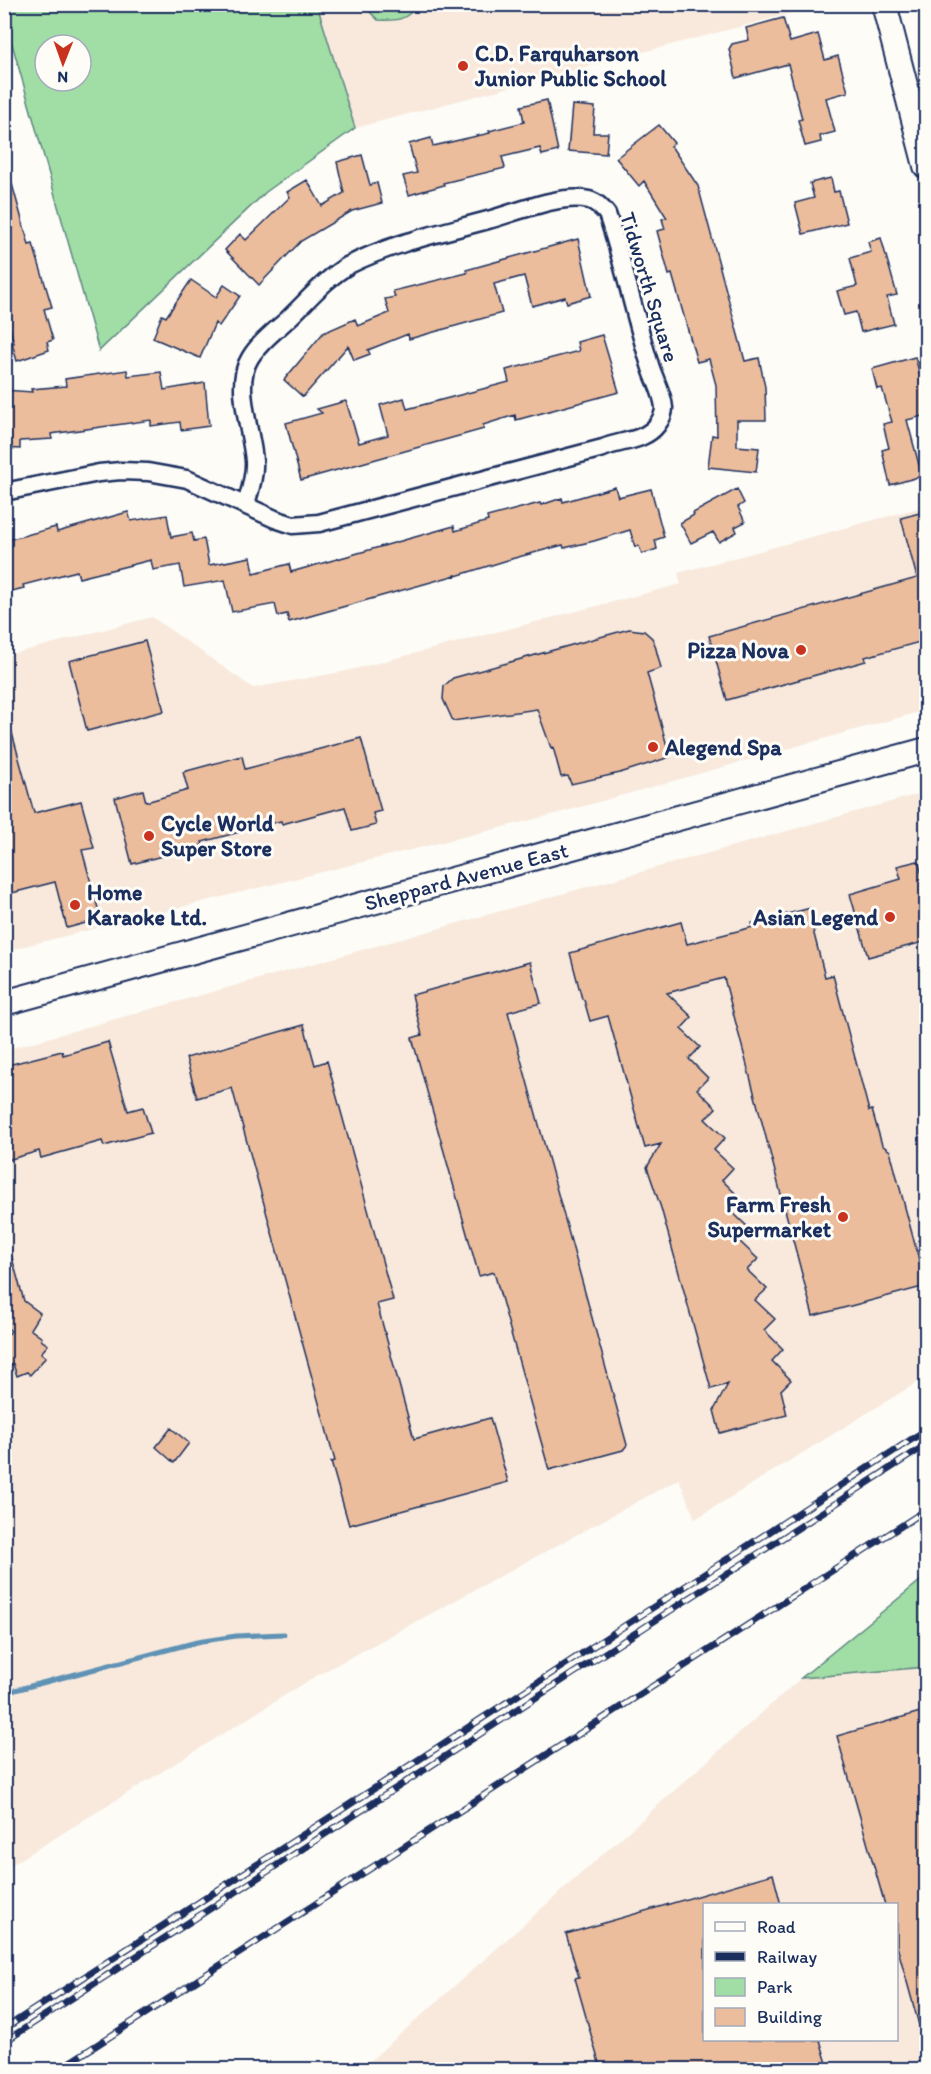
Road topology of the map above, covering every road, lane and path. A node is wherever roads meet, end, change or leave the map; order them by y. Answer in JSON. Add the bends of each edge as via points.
{"nodes":[{"id":1,"x":884,"y":4,"type":"edge"},
{"id":2,"x":927,"y":166,"type":"edge"},
{"id":3,"x":4,"y":492,"type":"edge"},
{"id":4,"x":246,"y":505,"type":"junction"},
{"id":5,"x":927,"y":750,"type":"edge"},
{"id":6,"x":4,"y":1003,"type":"edge"}],
"edges":[{"from":1,"to":2,"type":"main road"},
{"from":3,"to":4,"type":"street","name":"Tidworth Square","via":[[99,473],[148,472],[188,479]]},
{"from":4,"to":4,"type":"street","name":"Tidworth Square","via":[[293,525],[319,523],[636,440],[650,432],[664,411],[662,397],[607,214],[588,200],[556,201],[390,248],[348,266],[325,284],[250,357],[244,371],[245,408],[254,463]]},
{"from":5,"to":6,"type":"main road","name":"Sheppard Avenue East"}]}
